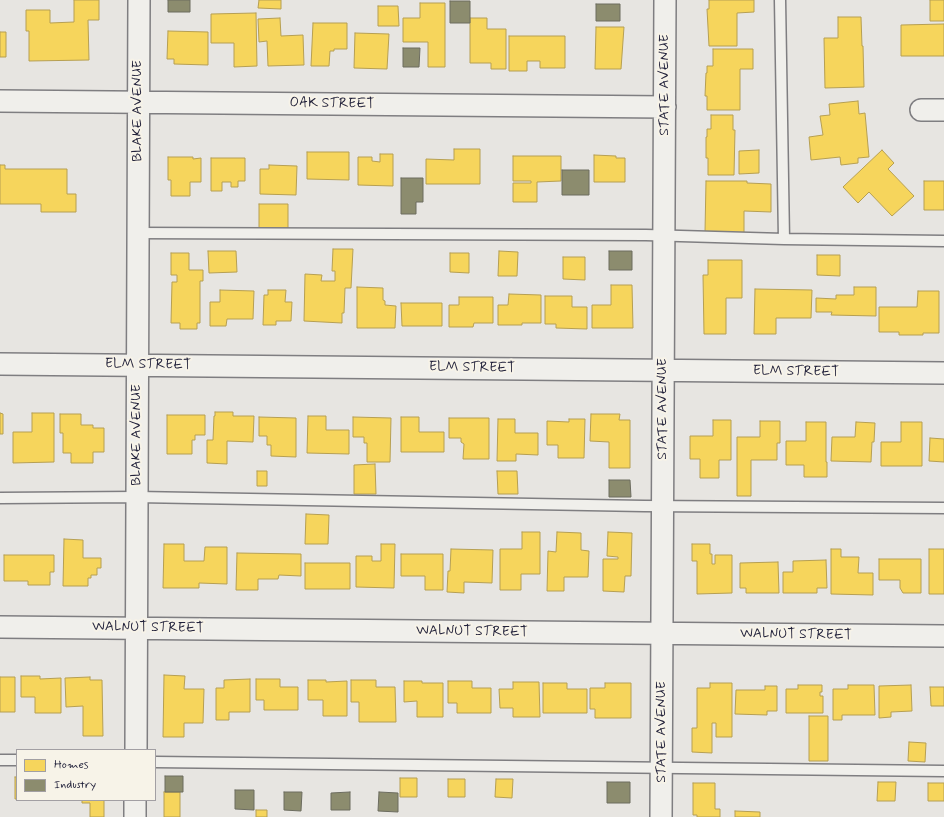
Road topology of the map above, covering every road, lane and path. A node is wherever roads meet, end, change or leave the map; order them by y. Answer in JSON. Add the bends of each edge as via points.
{"nodes":[{"id":1,"x":139,"y":0,"type":"edge"},
{"id":2,"x":665,"y":0,"type":"edge"},
{"id":3,"x":780,"y":0,"type":"edge"},
{"id":4,"x":0,"y":101,"type":"edge"},
{"id":5,"x":138,"y":102,"type":"junction"},
{"id":6,"x":665,"y":107,"type":"junction"},
{"id":7,"x":921,"y":110,"type":"dead end"},
{"id":8,"x":944,"y":110,"type":"edge"},
{"id":9,"x":138,"y":233,"type":"junction"},
{"id":10,"x":664,"y":235,"type":"junction"},
{"id":11,"x":784,"y":239,"type":"junction"},
{"id":12,"x":944,"y":240,"type":"edge"},
{"id":13,"x":0,"y":364,"type":"edge"},
{"id":14,"x":137,"y":365,"type":"junction"},
{"id":15,"x":664,"y":370,"type":"junction"},
{"id":16,"x":944,"y":373,"type":"edge"},
{"id":17,"x":137,"y":497,"type":"junction"},
{"id":18,"x":0,"y":498,"type":"edge"},
{"id":19,"x":663,"y":506,"type":"junction"},
{"id":20,"x":944,"y":508,"type":"edge"},
{"id":21,"x":0,"y":627,"type":"edge"},
{"id":22,"x":136,"y":628,"type":"junction"},
{"id":23,"x":662,"y":634,"type":"junction"},
{"id":24,"x":944,"y":636,"type":"edge"},
{"id":25,"x":136,"y":749,"type":"edge"},
{"id":26,"x":0,"y":760,"type":"edge"},
{"id":27,"x":16,"y":760,"type":"edge"},
{"id":28,"x":156,"y":762,"type":"edge"},
{"id":29,"x":662,"y":767,"type":"junction"},
{"id":30,"x":944,"y":770,"type":"edge"},
{"id":31,"x":135,"y":801,"type":"edge"},
{"id":32,"x":135,"y":817,"type":"edge"},
{"id":33,"x":662,"y":817,"type":"edge"}],
"edges":[{"from":1,"to":5,"type":"street","name":"BLAKE AVENUE"},
{"from":2,"to":6,"type":"street","name":"STATE AVENUE"},
{"from":3,"to":11,"type":"lane"},
{"from":4,"to":5,"type":"street","name":"OAK STREET"},
{"from":5,"to":6,"type":"street","name":"OAK STREET"},
{"from":5,"to":9,"type":"street","name":"BLAKE AVENUE"},
{"from":6,"to":10,"type":"street","name":"STATE AVENUE"},
{"from":7,"to":8,"type":"street"},
{"from":9,"to":10,"type":"lane"},
{"from":9,"to":14,"type":"street","name":"BLAKE AVENUE"},
{"from":10,"to":11,"type":"lane"},
{"from":10,"to":15,"type":"street","name":"STATE AVENUE"},
{"from":11,"to":12,"type":"lane"},
{"from":13,"to":14,"type":"street","name":"ELM STREET"},
{"from":14,"to":15,"type":"street","name":"ELM STREET"},
{"from":14,"to":17,"type":"street","name":"BLAKE AVENUE"},
{"from":15,"to":16,"type":"street","name":"ELM STREET"},
{"from":15,"to":19,"type":"street","name":"STATE AVENUE"},
{"from":17,"to":18,"type":"lane"},
{"from":17,"to":19,"type":"lane"},
{"from":17,"to":22,"type":"street","name":"BLAKE AVENUE"},
{"from":19,"to":20,"type":"lane"},
{"from":19,"to":23,"type":"street","name":"STATE AVENUE"},
{"from":21,"to":22,"type":"street","name":"WALNUT STREET"},
{"from":22,"to":23,"type":"street","name":"WALNUT STREET"},
{"from":22,"to":25,"type":"street","name":"BLAKE AVENUE"},
{"from":23,"to":24,"type":"street","name":"WALNUT STREET"},
{"from":23,"to":29,"type":"street","name":"STATE AVENUE"},
{"from":26,"to":27,"type":"lane"},
{"from":28,"to":29,"type":"lane"},
{"from":29,"to":30,"type":"lane"},
{"from":29,"to":33,"type":"street","name":"STATE AVENUE"},
{"from":31,"to":32,"type":"street"}]}
